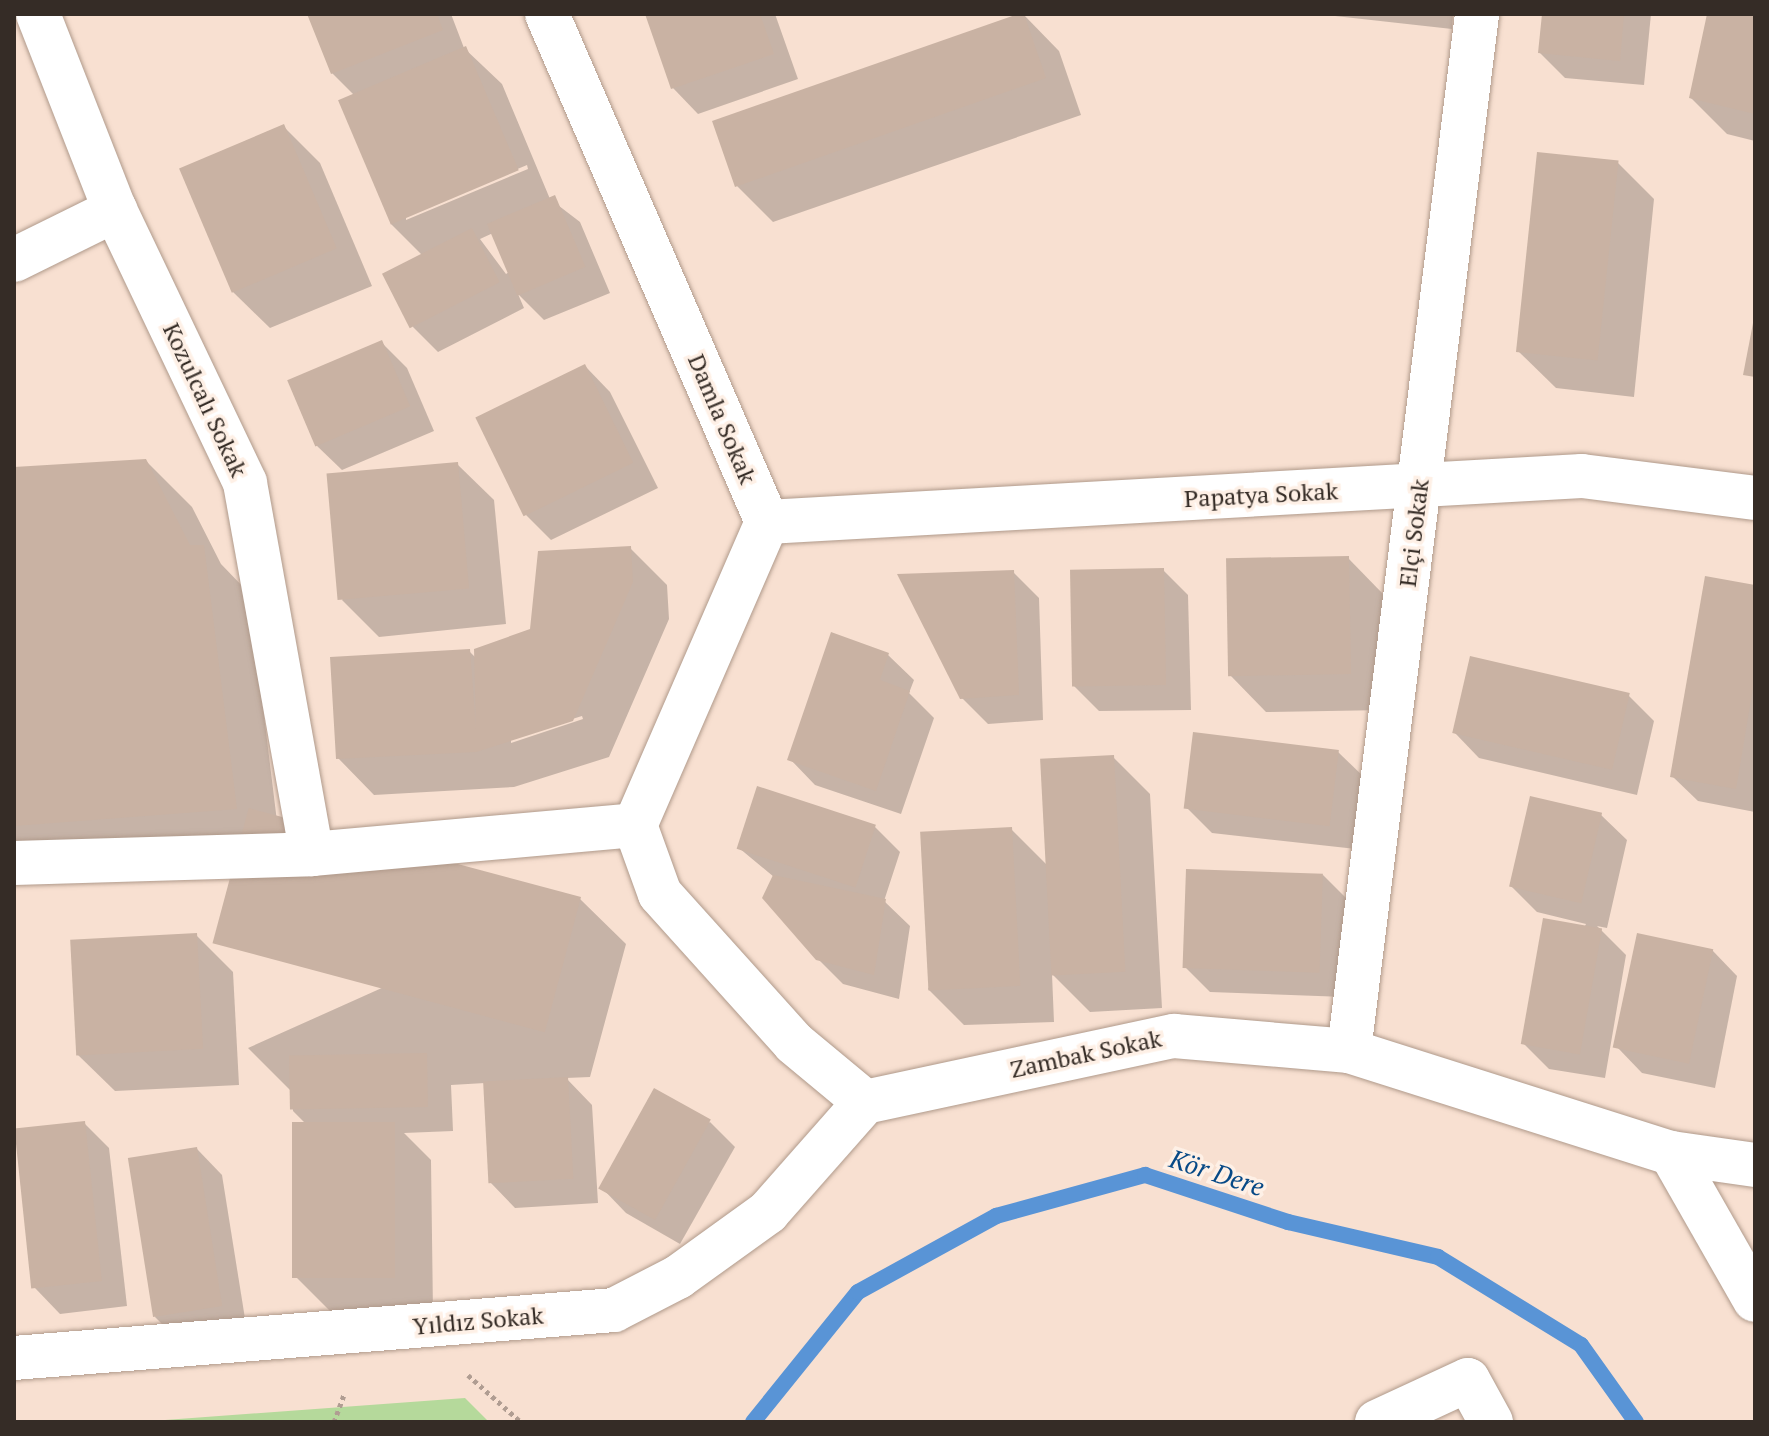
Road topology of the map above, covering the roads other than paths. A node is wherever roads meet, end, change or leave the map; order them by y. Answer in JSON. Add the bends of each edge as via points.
{"nodes":[{"id":1,"x":38,"y":14,"type":"edge"},
{"id":2,"x":547,"y":14,"type":"edge"},
{"id":3,"x":1477,"y":14,"type":"edge"},
{"id":4,"x":115,"y":210,"type":"junction"},
{"id":5,"x":14,"y":260,"type":"edge"},
{"id":6,"x":1419,"y":486,"type":"junction"},
{"id":7,"x":1755,"y":498,"type":"edge"},
{"id":8,"x":767,"y":522,"type":"junction"},
{"id":9,"x":635,"y":825,"type":"junction"},
{"id":10,"x":312,"y":854,"type":"junction"},
{"id":11,"x":14,"y":863,"type":"edge"},
{"id":12,"x":1349,"y":1051,"type":"junction"},
{"id":13,"x":865,"y":1102,"type":"junction"},
{"id":14,"x":1671,"y":1153,"type":"junction"},
{"id":15,"x":1755,"y":1165,"type":"edge"},
{"id":16,"x":1755,"y":1300,"type":"edge"},
{"id":17,"x":14,"y":1358,"type":"edge"},
{"id":18,"x":1377,"y":1422,"type":"edge"},
{"id":19,"x":1491,"y":1422,"type":"edge"}],
"edges":[{"from":1,"to":4,"type":"street","name":"Kozulcalı Sokak"},
{"from":2,"to":8,"type":"street","name":"Damla Sokak"},
{"from":3,"to":6,"type":"street","name":"Elçi Sokak"},
{"from":4,"to":5,"type":"street"},
{"from":4,"to":10,"type":"street","name":"Kozulcalı Sokak","via":[[245,483]]},
{"from":6,"to":7,"type":"street","name":"Papatya Sokak","via":[[1582,476]]},
{"from":6,"to":8,"type":"street","name":"Papatya Sokak"},
{"from":6,"to":12,"type":"street","name":"Elçi Sokak"},
{"from":8,"to":9,"type":"street"},
{"from":9,"to":10,"type":"street"},
{"from":9,"to":13,"type":"street","via":[[660,894],[794,1043]]},
{"from":10,"to":11,"type":"street"},
{"from":12,"to":13,"type":"street","name":"Zambak Sokak","via":[[1174,1036]]},
{"from":12,"to":14,"type":"street","name":"Zambak Sokak"},
{"from":13,"to":17,"type":"street","name":"Yıldız Sokak","via":[[768,1212],[678,1277],[614,1310]]},
{"from":14,"to":15,"type":"street","name":"Zambak Sokak"},
{"from":14,"to":16,"type":"street"},
{"from":18,"to":19,"type":"street","via":[[1468,1380]]}]}
